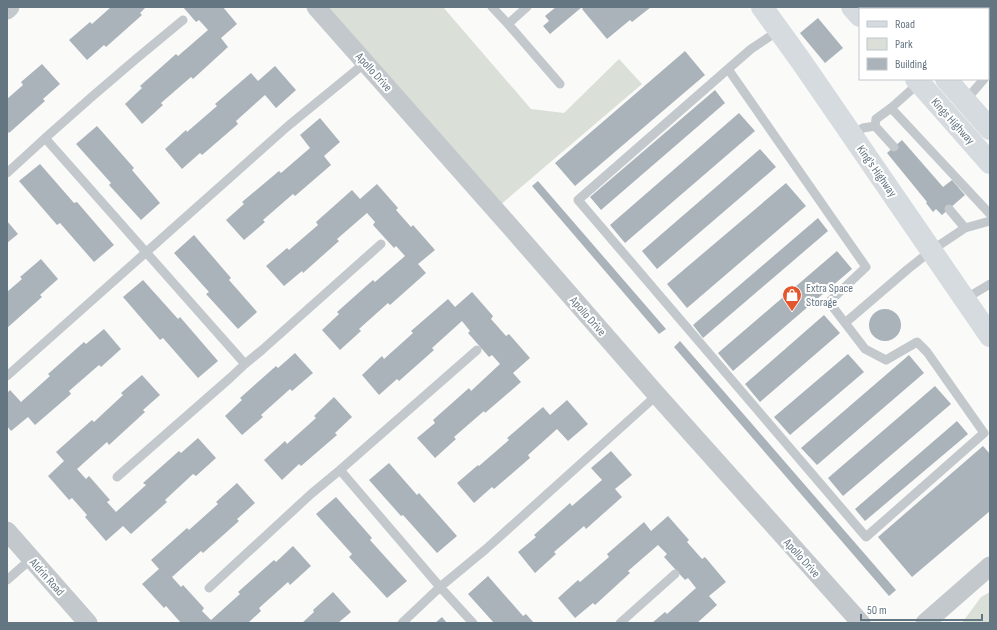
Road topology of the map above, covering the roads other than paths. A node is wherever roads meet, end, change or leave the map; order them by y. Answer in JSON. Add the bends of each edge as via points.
{"nodes":[{"id":1,"x":10,"y":7,"type":"edge"},
{"id":2,"x":316,"y":7,"type":"edge"},
{"id":3,"x":492,"y":7,"type":"edge"},
{"id":4,"x":527,"y":7,"type":"edge"},
{"id":5,"x":762,"y":7,"type":"edge"},
{"id":6,"x":852,"y":7,"type":"edge"},
{"id":7,"x":7,"y":10,"type":"edge"},
{"id":8,"x":859,"y":15,"type":"edge"},
{"id":9,"x":183,"y":20,"type":"dead end"},
{"id":10,"x":508,"y":24,"type":"junction"},
{"id":11,"x":778,"y":31,"type":"junction"},
{"id":12,"x":365,"y":63,"type":"junction"},
{"id":13,"x":728,"y":69,"type":"junction"},
{"id":14,"x":947,"y":80,"type":"edge"},
{"id":15,"x":983,"y":80,"type":"edge"},
{"id":16,"x":918,"y":81,"type":"edge"},
{"id":17,"x":560,"y":84,"type":"dead end"},
{"id":18,"x":965,"y":101,"type":"junction"},
{"id":19,"x":891,"y":108,"type":"junction"},
{"id":20,"x":875,"y":126,"type":"junction"},
{"id":21,"x":990,"y":129,"type":"edge"},
{"id":22,"x":852,"y":135,"type":"junction"},
{"id":23,"x":45,"y":138,"type":"junction"},
{"id":24,"x":894,"y":147,"type":"dead end"},
{"id":25,"x":990,"y":163,"type":"edge"},
{"id":26,"x":7,"y":173,"type":"edge"},
{"id":27,"x":949,"y":209,"type":"dead end"},
{"id":28,"x":990,"y":214,"type":"edge"},
{"id":29,"x":990,"y":221,"type":"edge"},
{"id":30,"x":966,"y":228,"type":"junction"},
{"id":31,"x":380,"y":244,"type":"dead end"},
{"id":32,"x":932,"y":250,"type":"junction"},
{"id":33,"x":146,"y":252,"type":"junction"},
{"id":34,"x":990,"y":284,"type":"edge"},
{"id":35,"x":964,"y":298,"type":"junction"},
{"id":36,"x":845,"y":323,"type":"junction"},
{"id":37,"x":990,"y":336,"type":"edge"},
{"id":38,"x":477,"y":350,"type":"dead end"},
{"id":39,"x":245,"y":364,"type":"junction"},
{"id":40,"x":7,"y":376,"type":"edge"},
{"id":41,"x":657,"y":395,"type":"junction"},
{"id":42,"x":340,"y":470,"type":"junction"},
{"id":43,"x":117,"y":477,"type":"dead end"},
{"id":44,"x":7,"y":531,"type":"edge"},
{"id":45,"x":31,"y":559,"type":"junction"},
{"id":46,"x":990,"y":566,"type":"edge"},
{"id":47,"x":675,"y":574,"type":"dead end"},
{"id":48,"x":7,"y":580,"type":"edge"},
{"id":49,"x":440,"y":587,"type":"junction"},
{"id":50,"x":209,"y":588,"type":"dead end"},
{"id":51,"x":88,"y":623,"type":"edge"},
{"id":52,"x":402,"y":623,"type":"edge"},
{"id":53,"x":473,"y":623,"type":"edge"},
{"id":54,"x":620,"y":623,"type":"edge"},
{"id":55,"x":861,"y":623,"type":"edge"},
{"id":56,"x":925,"y":623,"type":"edge"}],
"edges":[{"from":1,"to":7,"type":"street"},
{"from":2,"to":12,"type":"street","name":"Apollo Drive"},
{"from":3,"to":10,"type":"lane"},
{"from":4,"to":10,"type":"lane"},
{"from":5,"to":11,"type":"street","name":"King's Highway"},
{"from":6,"to":8,"type":"street"},
{"from":9,"to":23,"type":"lane"},
{"from":10,"to":17,"type":"lane"},
{"from":11,"to":13,"type":"lane","via":[[751,49]]},
{"from":11,"to":22,"type":"street","name":"King's Highway"},
{"from":12,"to":33,"type":"lane","via":[[288,126]]},
{"from":12,"to":41,"type":"street","name":"Apollo Drive"},
{"from":13,"to":36,"type":"lane","via":[[866,267],[829,302]]},
{"from":13,"to":36,"type":"lane","via":[[578,200],[866,537],[984,433],[927,352],[917,342],[886,360],[865,349]]},
{"from":14,"to":18,"type":"street","name":"Kings Highway"},
{"from":15,"to":18,"type":"lane"},
{"from":16,"to":19,"type":"lane"},
{"from":16,"to":25,"type":"street","name":"Kings Highway"},
{"from":18,"to":21,"type":"street","name":"Kings Highway"},
{"from":19,"to":20,"type":"lane","via":[[876,119]]},
{"from":19,"to":28,"type":"lane"},
{"from":20,"to":22,"type":"lane","via":[[863,128]]},
{"from":20,"to":24,"type":"lane"},
{"from":22,"to":32,"type":"street","name":"King's Highway"},
{"from":23,"to":26,"type":"lane"},
{"from":23,"to":33,"type":"lane"},
{"from":27,"to":30,"type":"lane"},
{"from":29,"to":30,"type":"lane"},
{"from":30,"to":32,"type":"lane"},
{"from":31,"to":39,"type":"lane"},
{"from":32,"to":35,"type":"street","name":"King's Highway"},
{"from":32,"to":36,"type":"lane"},
{"from":33,"to":39,"type":"lane"},
{"from":33,"to":40,"type":"lane"},
{"from":34,"to":35,"type":"lane"},
{"from":35,"to":37,"type":"street","name":"King's Highway"},
{"from":38,"to":42,"type":"lane"},
{"from":39,"to":43,"type":"lane"},
{"from":41,"to":49,"type":"lane","via":[[492,544]]},
{"from":41,"to":55,"type":"street","name":"Apollo Drive"},
{"from":42,"to":49,"type":"lane"},
{"from":42,"to":50,"type":"lane"},
{"from":44,"to":45,"type":"street","name":"Aldrin Road"},
{"from":45,"to":48,"type":"lane"},
{"from":45,"to":51,"type":"street","name":"Aldrin Road"},
{"from":46,"to":56,"type":"street"},
{"from":47,"to":54,"type":"lane"},
{"from":49,"to":52,"type":"lane"},
{"from":49,"to":53,"type":"lane"}]}
